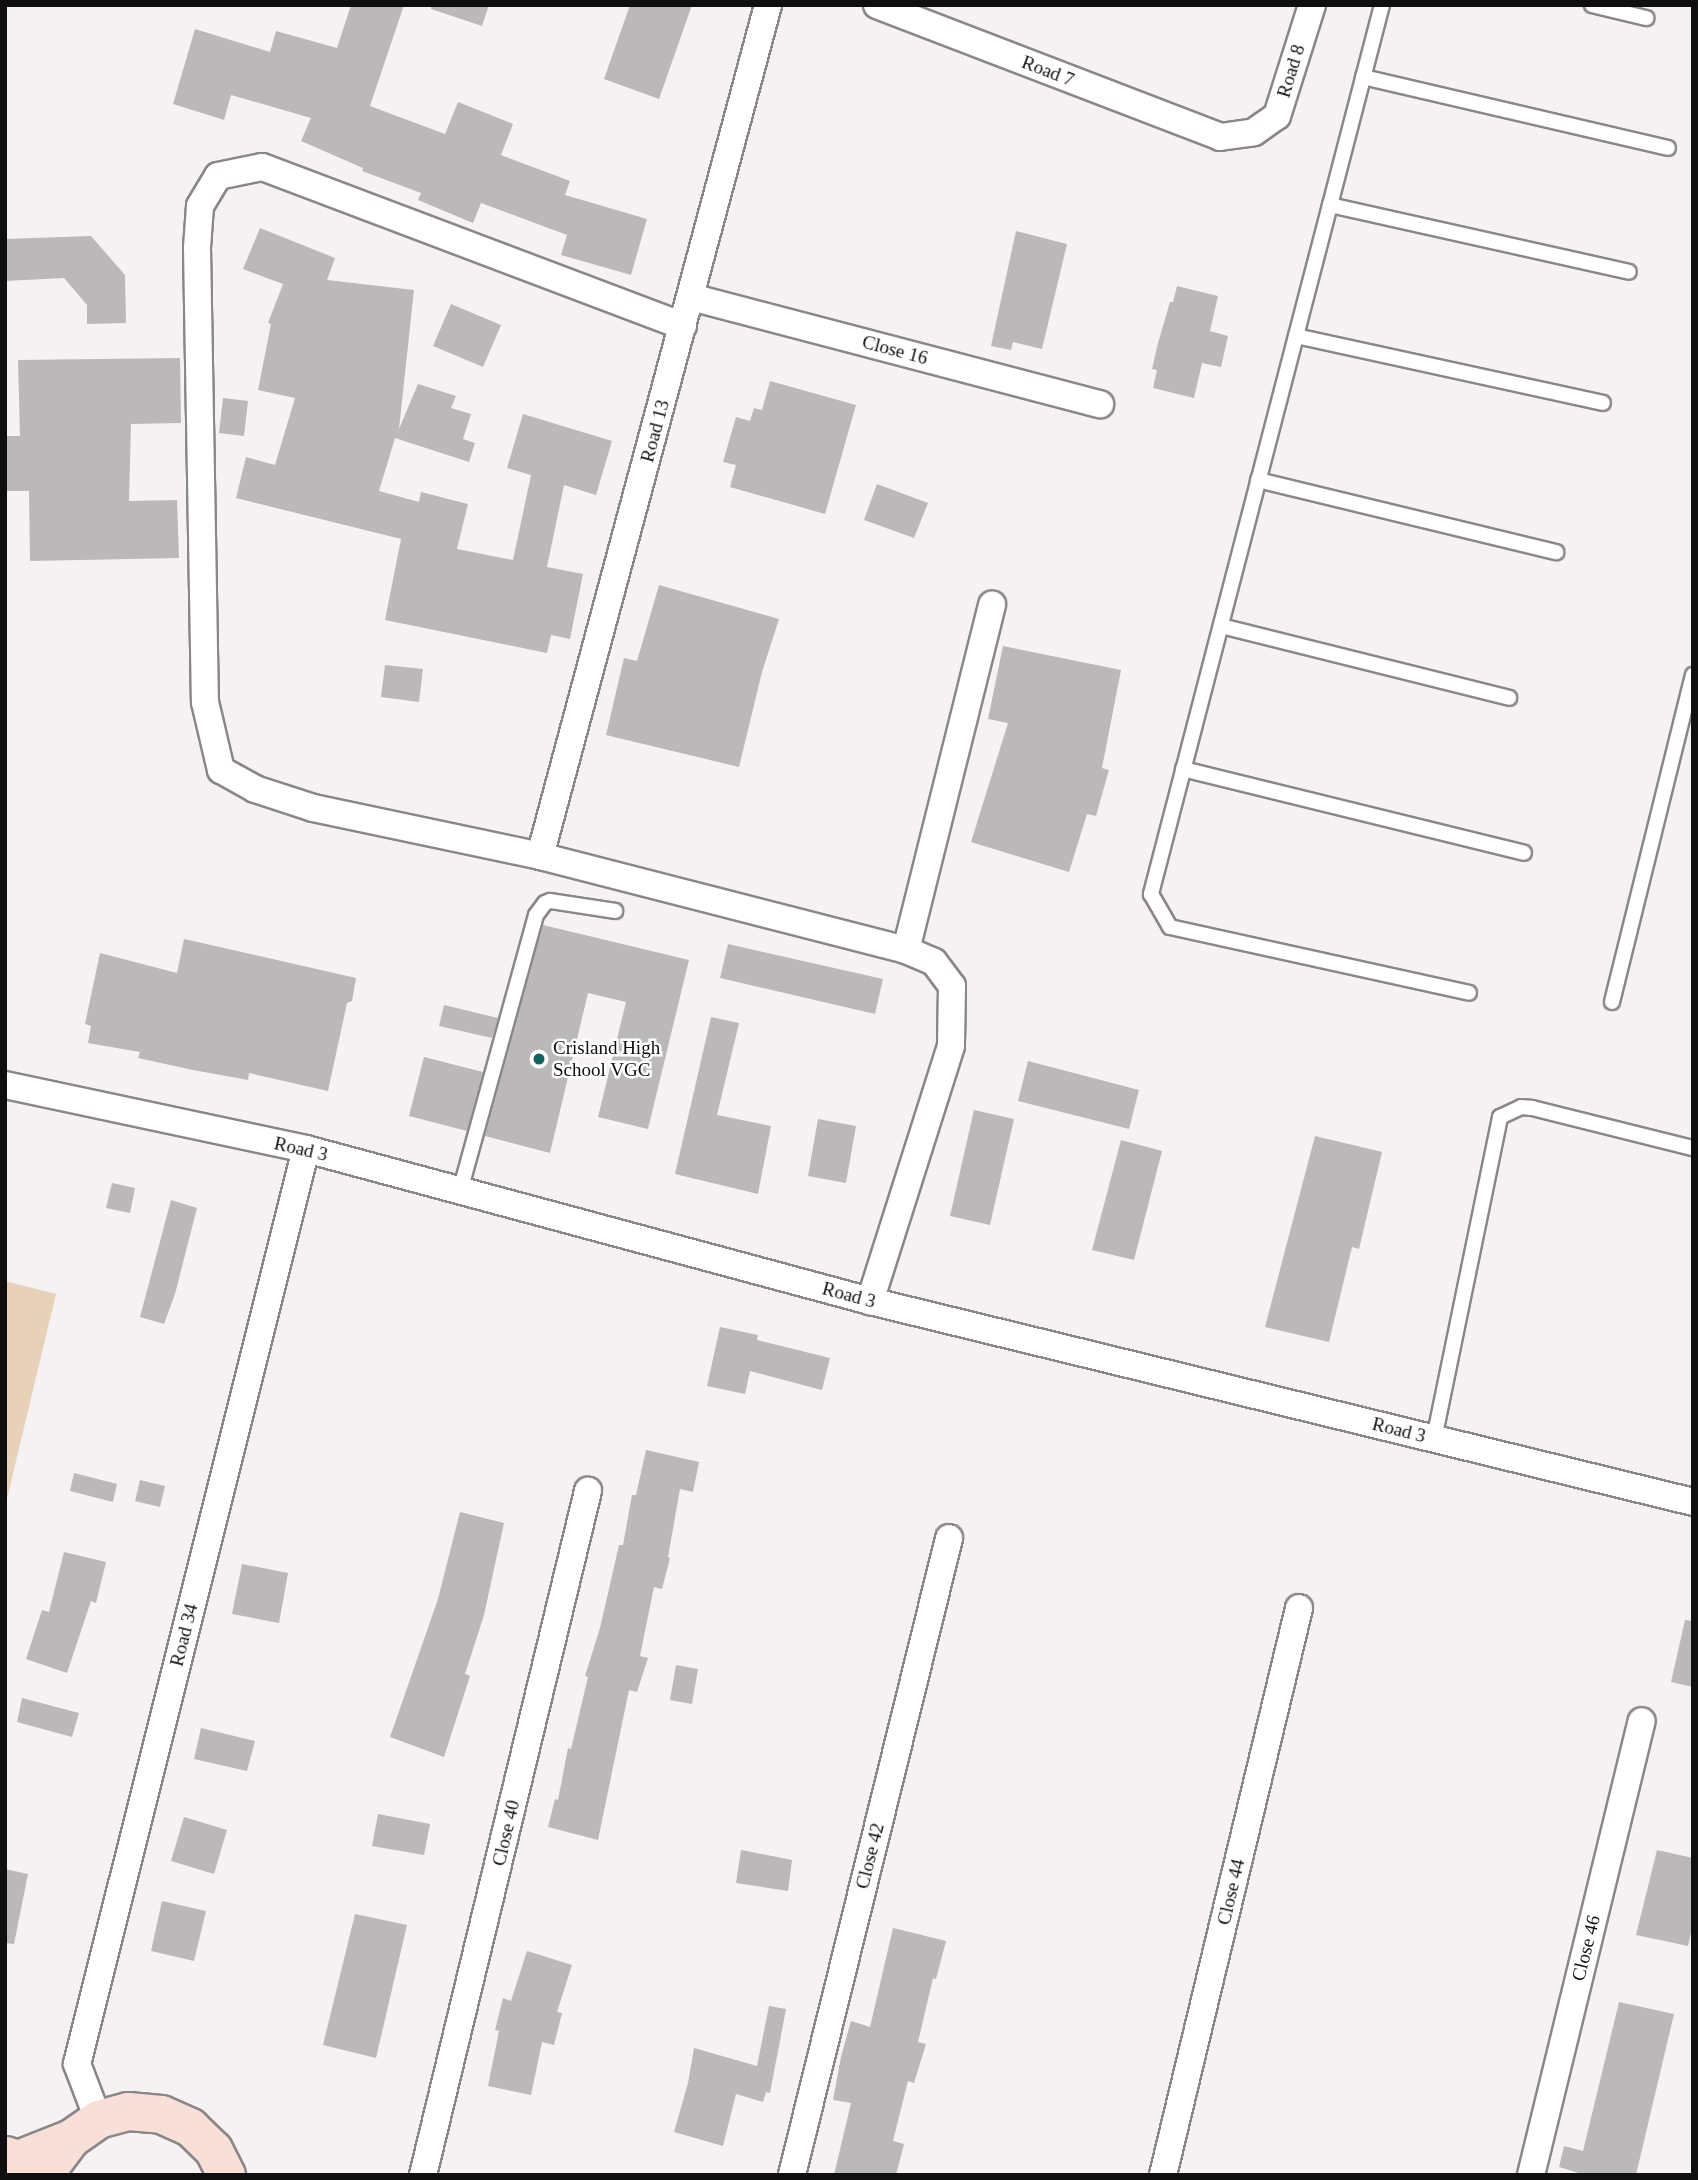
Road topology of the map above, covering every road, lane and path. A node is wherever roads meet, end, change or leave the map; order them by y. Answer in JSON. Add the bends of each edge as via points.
{"nodes":[{"id":1,"x":768,"y":5,"type":"edge"},
{"id":2,"x":1312,"y":5,"type":"edge"},
{"id":3,"x":1382,"y":5,"type":"edge"},
{"id":4,"x":1592,"y":5,"type":"edge"},
{"id":5,"x":884,"y":6,"type":"edge"},
{"id":6,"x":1646,"y":18,"type":"dead end"},
{"id":7,"x":1363,"y":77,"type":"junction"},
{"id":8,"x":1220,"y":137,"type":"joint"},
{"id":9,"x":1668,"y":148,"type":"dead end"},
{"id":10,"x":1330,"y":205,"type":"junction"},
{"id":11,"x":1629,"y":272,"type":"dead end"},
{"id":12,"x":691,"y":297,"type":"junction"},
{"id":13,"x":683,"y":326,"type":"junction"},
{"id":14,"x":1296,"y":336,"type":"junction"},
{"id":15,"x":1603,"y":403,"type":"dead end"},
{"id":16,"x":1100,"y":404,"type":"dead end"},
{"id":17,"x":1258,"y":480,"type":"junction"},
{"id":18,"x":1556,"y":552,"type":"dead end"},
{"id":19,"x":992,"y":605,"type":"dead end"},
{"id":20,"x":1220,"y":626,"type":"junction"},
{"id":21,"x":1693,"y":675,"type":"edge"},
{"id":22,"x":1509,"y":698,"type":"dead end"},
{"id":23,"x":1183,"y":769,"type":"junction"},
{"id":24,"x":1524,"y":853,"type":"dead end"},
{"id":25,"x":540,"y":856,"type":"junction"},
{"id":26,"x":615,"y":911,"type":"dead end"},
{"id":27,"x":906,"y":950,"type":"junction"},
{"id":28,"x":1469,"y":993,"type":"dead end"},
{"id":29,"x":1612,"y":1002,"type":"dead end"},
{"id":30,"x":5,"y":1085,"type":"edge"},
{"id":31,"x":1693,"y":1148,"type":"edge"},
{"id":32,"x":306,"y":1149,"type":"junction"},
{"id":33,"x":460,"y":1191,"type":"junction"},
{"id":34,"x":870,"y":1301,"type":"junction"},
{"id":35,"x":1434,"y":1439,"type":"junction"},
{"id":36,"x":588,"y":1491,"type":"dead end"},
{"id":37,"x":1693,"y":1502,"type":"edge"},
{"id":38,"x":948,"y":1538,"type":"dead end"},
{"id":39,"x":1298,"y":1608,"type":"dead end"},
{"id":40,"x":1642,"y":1721,"type":"dead end"},
{"id":41,"x":84,"y":2128,"type":"junction"},
{"id":42,"x":5,"y":2155,"type":"edge"},
{"id":43,"x":49,"y":2175,"type":"edge"},
{"id":44,"x":226,"y":2175,"type":"edge"},
{"id":45,"x":424,"y":2175,"type":"edge"},
{"id":46,"x":792,"y":2175,"type":"edge"},
{"id":47,"x":1163,"y":2175,"type":"edge"},
{"id":48,"x":1531,"y":2175,"type":"edge"}],
"edges":[{"from":1,"to":12,"type":"street","name":"Road 13"},
{"from":2,"to":8,"type":"street","name":"Road 8","via":[[1277,116],[1254,132]]},
{"from":3,"to":7,"type":"lane"},
{"from":4,"to":6,"type":"lane"},
{"from":5,"to":8,"type":"street","name":"Road 7"},
{"from":7,"to":9,"type":"lane"},
{"from":7,"to":10,"type":"lane"},
{"from":10,"to":11,"type":"lane"},
{"from":10,"to":14,"type":"lane"},
{"from":12,"to":13,"type":"street","name":"Road 13"},
{"from":12,"to":16,"type":"street","name":"Close 16"},
{"from":13,"to":25,"type":"street","name":"Road 13"},
{"from":13,"to":25,"type":"street","via":[[262,167],[218,176],[200,206],[205,702],[221,770],[255,789],[313,808]]},
{"from":14,"to":15,"type":"lane"},
{"from":14,"to":17,"type":"lane"},
{"from":17,"to":18,"type":"lane"},
{"from":17,"to":20,"type":"lane"},
{"from":19,"to":27,"type":"street"},
{"from":20,"to":22,"type":"lane"},
{"from":20,"to":23,"type":"lane"},
{"from":21,"to":29,"type":"lane"},
{"from":23,"to":24,"type":"lane"},
{"from":23,"to":28,"type":"lane","via":[[1151,894],[1170,927]]},
{"from":25,"to":27,"type":"street"},
{"from":26,"to":33,"type":"lane","via":[[550,901],[539,908]]},
{"from":27,"to":34,"type":"street","via":[[934,962],[952,986],[951,1046]]},
{"from":30,"to":32,"type":"street","name":"Road 3"},
{"from":31,"to":35,"type":"lane","via":[[1532,1108],[1521,1107],[1500,1117]]},
{"from":32,"to":33,"type":"street","name":"Road 3"},
{"from":32,"to":41,"type":"street","name":"Road 34","via":[[77,2064]]},
{"from":33,"to":34,"type":"street","name":"Road 3"},
{"from":34,"to":35,"type":"street","name":"Road 3"},
{"from":35,"to":37,"type":"street","name":"Road 3"},
{"from":36,"to":45,"type":"street","name":"Close 40"},
{"from":38,"to":46,"type":"street","name":"Close 42"},
{"from":39,"to":47,"type":"street","name":"Close 44"},
{"from":40,"to":48,"type":"street","name":"Close 46"},
{"from":41,"to":42,"type":"street","via":[[18,2159]]},
{"from":41,"to":43,"type":"street","via":[[52,2163]]},
{"from":41,"to":44,"type":"street","via":[[128,2111],[161,2114],[190,2127],[213,2149]]}]}
